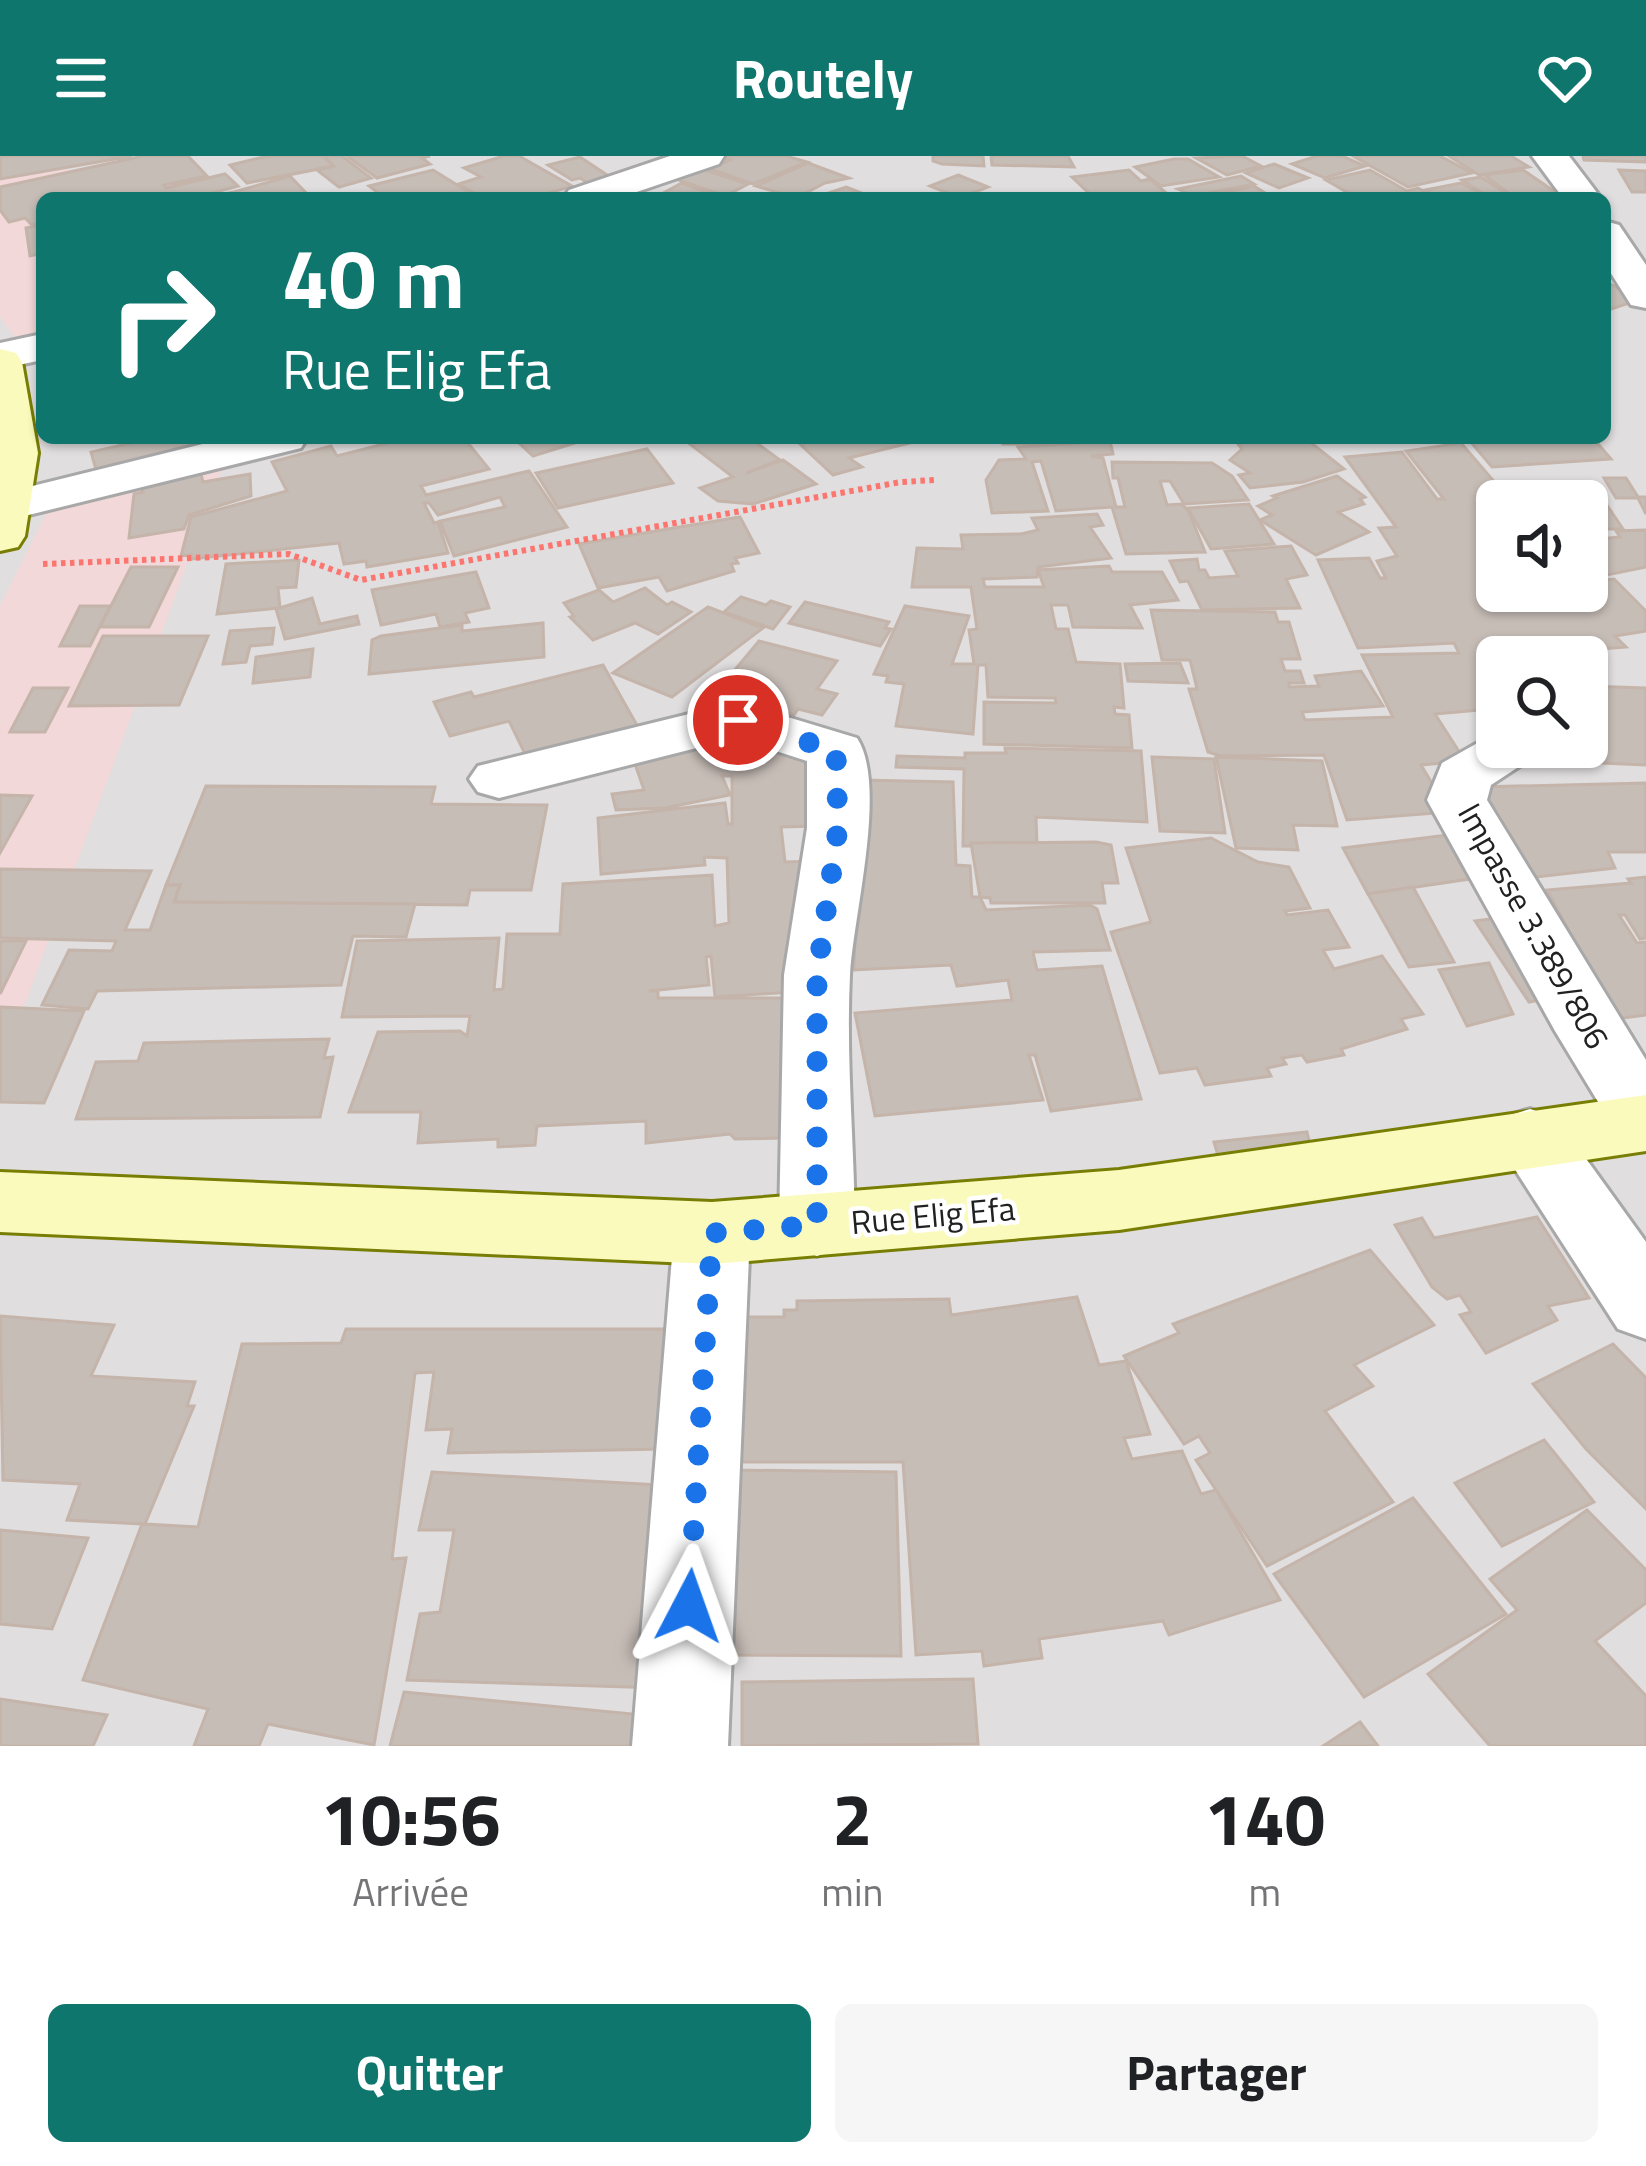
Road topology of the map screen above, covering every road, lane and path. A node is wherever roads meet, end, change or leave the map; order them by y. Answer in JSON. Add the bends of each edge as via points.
{"nodes":[{"id":1,"x":706,"y":156,"type":"edge"},
{"id":2,"x":1550,"y":156,"type":"edge"},
{"id":3,"x":600,"y":192,"type":"edge"},
{"id":4,"x":1577,"y":192,"type":"edge"},
{"id":5,"x":1611,"y":241,"type":"edge"},
{"id":6,"x":1641,"y":283,"type":"edge"},
{"id":7,"x":36,"y":349,"type":"edge"},
{"id":8,"x":0,"y":359,"type":"edge"},
{"id":9,"x":267,"y":444,"type":"edge"},
{"id":10,"x":934,"y":480,"type":"dead end"},
{"id":11,"x":9,"y":536,"type":"edge"},
{"id":12,"x":1476,"y":768,"type":"edge"},
{"id":13,"x":499,"y":779,"type":"dead end"},
{"id":14,"x":1646,"y":1121,"type":"edge"},
{"id":15,"x":1530,"y":1137,"type":"junction"},
{"id":16,"x":0,"y":1202,"type":"edge"},
{"id":17,"x":817,"y":1225,"type":"junction"},
{"id":18,"x":712,"y":1233,"type":"junction"},
{"id":19,"x":1646,"y":1305,"type":"edge"},
{"id":20,"x":680,"y":1746,"type":"edge"}],
"edges":[{"from":1,"to":3,"type":"street"},
{"from":2,"to":4,"type":"street"},
{"from":5,"to":6,"type":"street"},
{"from":7,"to":8,"type":"street"},
{"from":8,"to":11,"type":"main road","via":[[14,453]]},
{"from":9,"to":11,"type":"street"},
{"from":10,"to":11,"type":"path","via":[[361,580],[289,554]]},
{"from":12,"to":14,"type":"street","name":"Impasse 3.389/806","via":[[1463,776],[1457,800]]},
{"from":13,"to":17,"type":"street","via":[[738,720],[836,751],[838,828],[817,975]]},
{"from":14,"to":15,"type":"main road","name":"Rue Elig Efa"},
{"from":15,"to":17,"type":"main road","name":"Rue Elig Efa","via":[[1119,1200]]},
{"from":15,"to":19,"type":"street"},
{"from":16,"to":18,"type":"main road","name":"Rue Elig Efa"},
{"from":17,"to":18,"type":"main road","name":"Rue Elig Efa"},
{"from":18,"to":20,"type":"street"}]}
